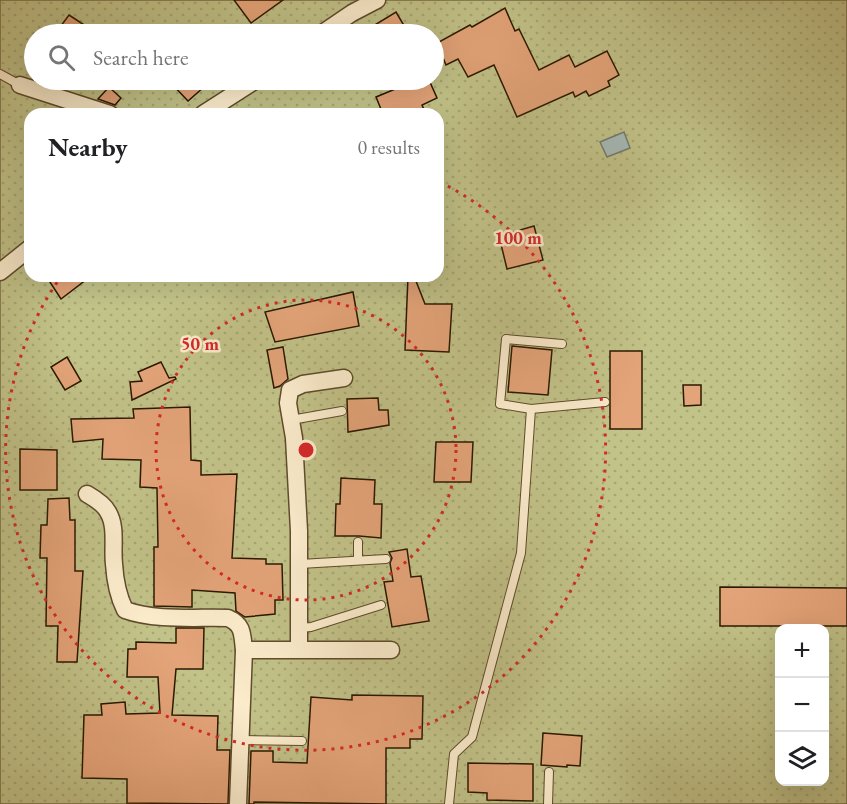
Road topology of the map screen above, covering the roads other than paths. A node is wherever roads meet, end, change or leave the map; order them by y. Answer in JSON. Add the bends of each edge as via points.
{"nodes":[{"id":1,"x":376,"y":0,"type":"edge"},
{"id":2,"x":336,"y":24,"type":"edge"},
{"id":3,"x":0,"y":74,"type":"edge"},
{"id":4,"x":20,"y":85,"type":"joint"},
{"id":5,"x":24,"y":86,"type":"edge"},
{"id":6,"x":36,"y":90,"type":"edge"},
{"id":7,"x":240,"y":90,"type":"edge"},
{"id":8,"x":91,"y":108,"type":"edge"},
{"id":9,"x":212,"y":108,"type":"edge"},
{"id":10,"x":24,"y":253,"type":"edge"},
{"id":11,"x":0,"y":272,"type":"edge"},
{"id":12,"x":562,"y":344,"type":"dead end"},
{"id":13,"x":344,"y":378,"type":"dead end"},
{"id":14,"x":605,"y":402,"type":"dead end"},
{"id":15,"x":531,"y":409,"type":"junction"},
{"id":16,"x":342,"y":411,"type":"dead end"},
{"id":17,"x":291,"y":420,"type":"junction"},
{"id":18,"x":87,"y":494,"type":"dead end"},
{"id":19,"x":358,"y":542,"type":"dead end"},
{"id":20,"x":386,"y":559,"type":"dead end"},
{"id":21,"x":358,"y":560,"type":"junction"},
{"id":22,"x":300,"y":564,"type":"junction"},
{"id":23,"x":381,"y":605,"type":"dead end"},
{"id":24,"x":300,"y":628,"type":"junction"},
{"id":25,"x":244,"y":650,"type":"junction"},
{"id":26,"x":299,"y":650,"type":"junction"},
{"id":27,"x":391,"y":650,"type":"dead end"},
{"id":28,"x":240,"y":740,"type":"junction"},
{"id":29,"x":302,"y":741,"type":"dead end"},
{"id":30,"x":549,"y":772,"type":"dead end"},
{"id":31,"x":238,"y":804,"type":"edge"},
{"id":32,"x":449,"y":804,"type":"edge"},
{"id":33,"x":548,"y":804,"type":"edge"}],
"edges":[{"from":1,"to":2,"type":"street"},
{"from":3,"to":4,"type":"lane"},
{"from":4,"to":5,"type":"street"},
{"from":6,"to":8,"type":"street"},
{"from":7,"to":9,"type":"street"},
{"from":10,"to":11,"type":"street"},
{"from":12,"to":15,"type":"lane","via":[[506,339],[500,404]]},
{"from":13,"to":17,"type":"street","via":[[303,384],[290,390]]},
{"from":14,"to":15,"type":"lane"},
{"from":15,"to":32,"type":"lane","via":[[521,553],[471,737],[454,754]]},
{"from":16,"to":17,"type":"lane"},
{"from":17,"to":22,"type":"street"},
{"from":18,"to":25,"type":"street","via":[[108,511],[113,525],[114,565],[125,610],[152,616],[228,618],[237,622]]},
{"from":19,"to":21,"type":"lane"},
{"from":20,"to":21,"type":"lane"},
{"from":21,"to":22,"type":"lane"},
{"from":22,"to":24,"type":"street"},
{"from":23,"to":24,"type":"lane"},
{"from":24,"to":26,"type":"street"},
{"from":25,"to":26,"type":"street"},
{"from":25,"to":28,"type":"street"},
{"from":26,"to":27,"type":"street"},
{"from":28,"to":29,"type":"lane"},
{"from":28,"to":31,"type":"street"},
{"from":30,"to":33,"type":"lane"}]}
